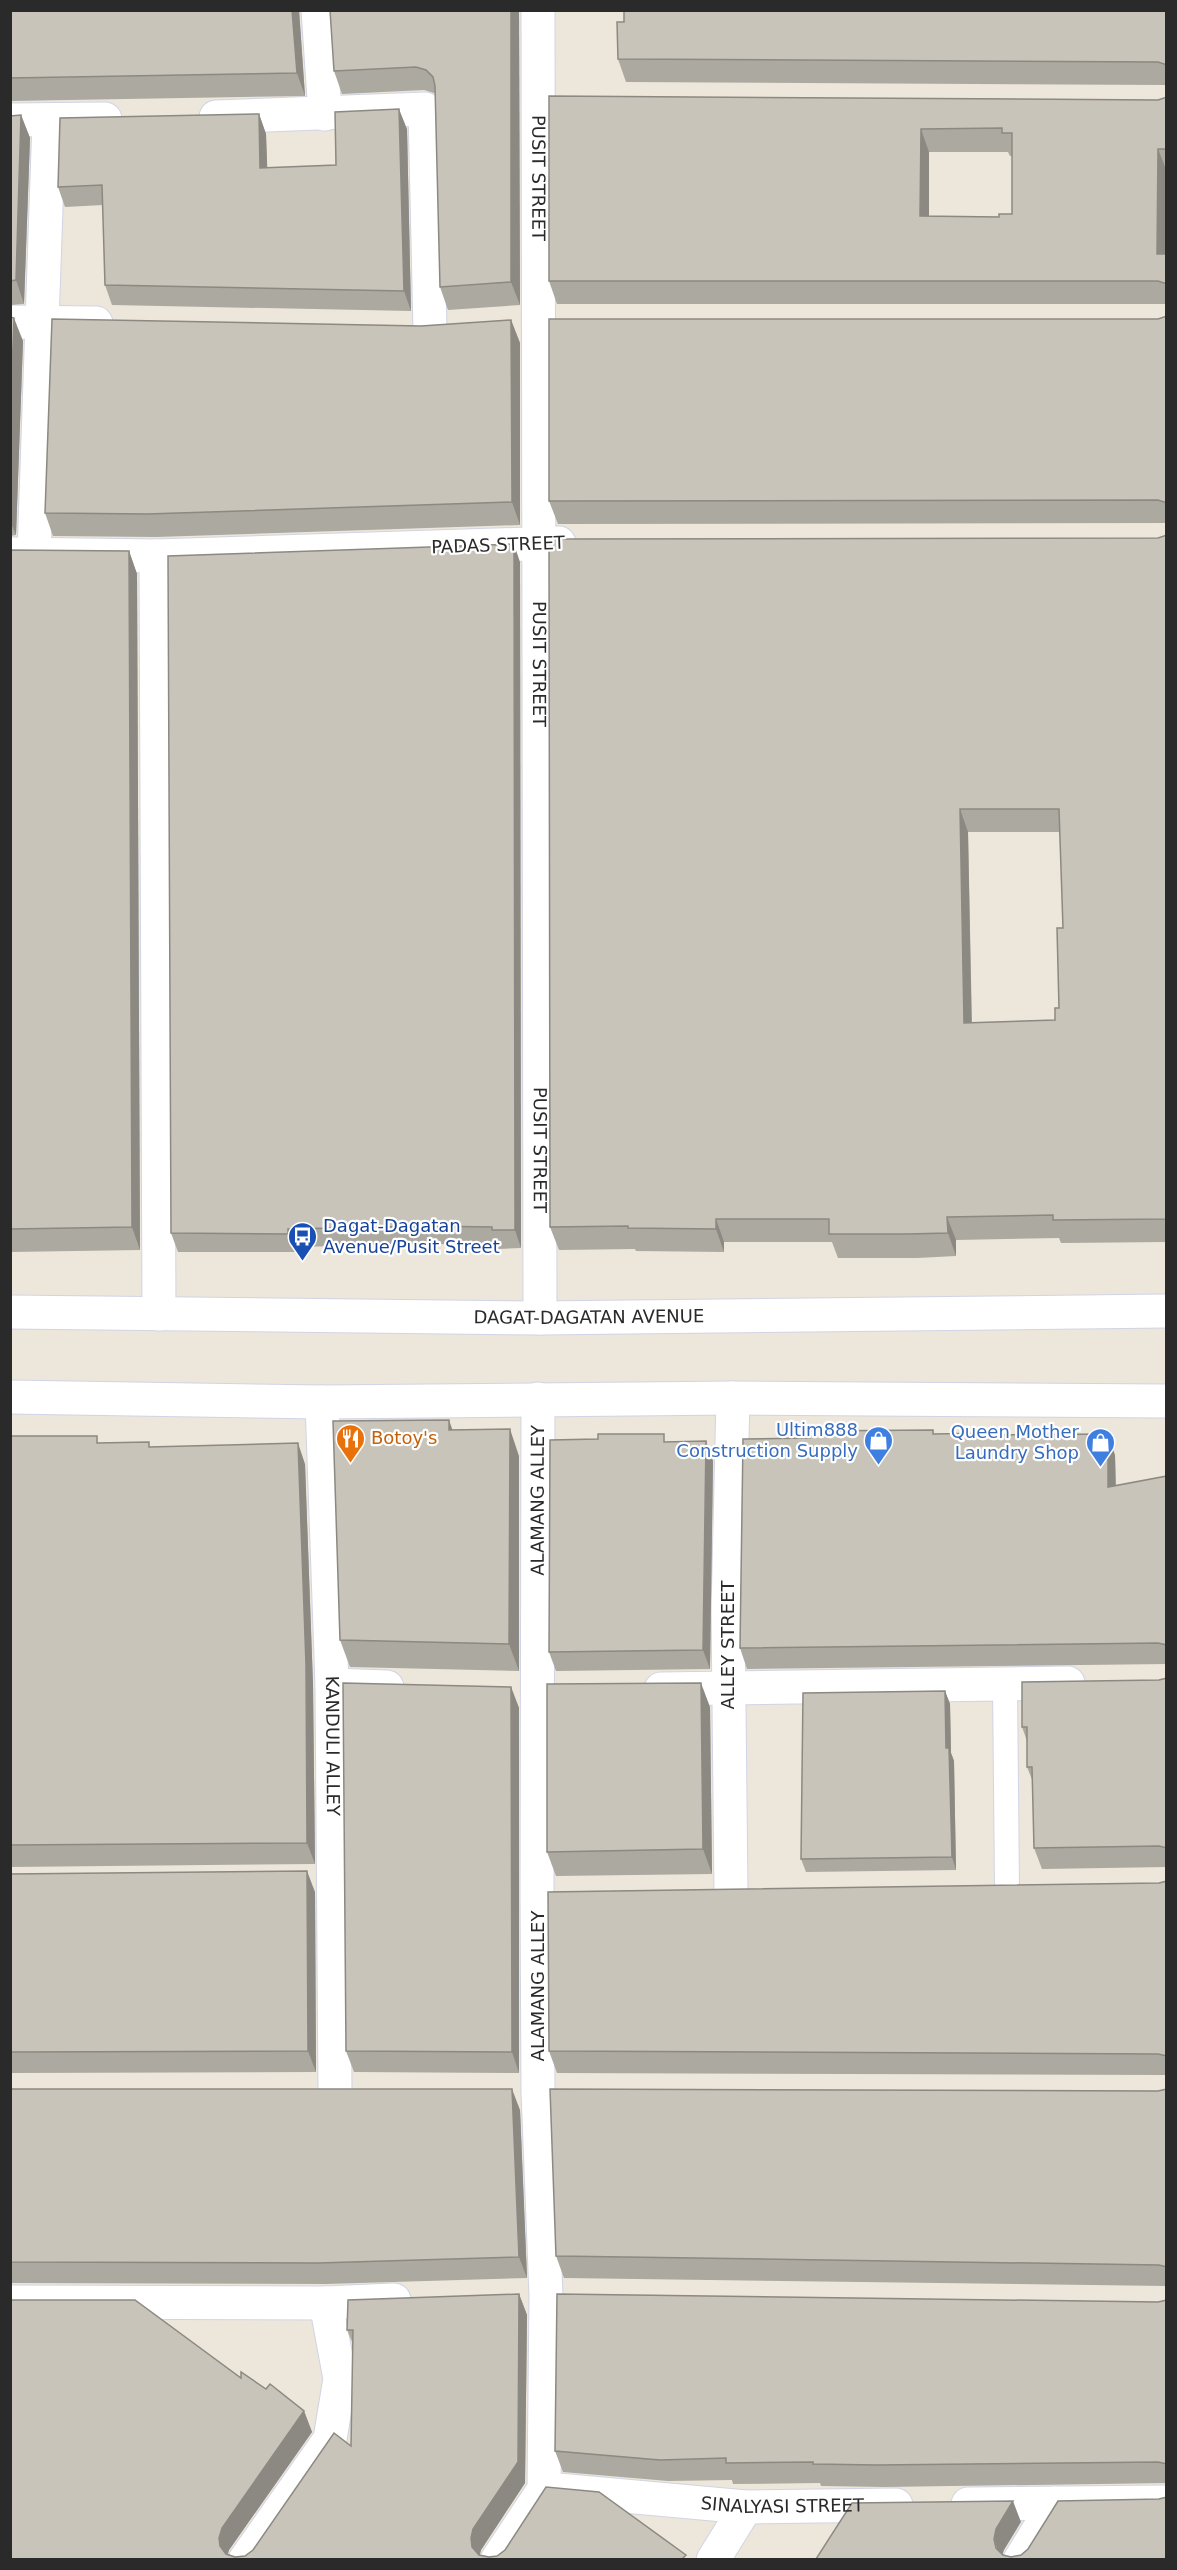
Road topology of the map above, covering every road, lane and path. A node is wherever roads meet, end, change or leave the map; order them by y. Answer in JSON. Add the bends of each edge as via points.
{"nodes":[{"id":1,"x":318,"y":10,"type":"edge"},
{"id":2,"x":538,"y":10,"type":"edge"},
{"id":3,"x":325,"y":114,"type":"junction"},
{"id":4,"x":187,"y":117,"type":"edge"},
{"id":5,"x":129,"y":119,"type":"edge"},
{"id":6,"x":10,"y":120,"type":"edge"},
{"id":7,"x":49,"y":120,"type":"junction"},
{"id":8,"x":26,"y":322,"type":"edge"},
{"id":9,"x":551,"y":323,"type":"junction"},
{"id":10,"x":124,"y":324,"type":"edge"},
{"id":11,"x":506,"y":325,"type":"edge"},
{"id":12,"x":463,"y":327,"type":"edge"},
{"id":13,"x":395,"y":329,"type":"edge"},
{"id":14,"x":430,"y":330,"type":"junction"},
{"id":15,"x":538,"y":543,"type":"junction"},
{"id":16,"x":586,"y":543,"type":"edge"},
{"id":17,"x":22,"y":554,"type":"edge"},
{"id":18,"x":156,"y":556,"type":"junction"},
{"id":19,"x":1167,"y":1311,"type":"edge"},
{"id":20,"x":10,"y":1312,"type":"edge"},
{"id":21,"x":159,"y":1314,"type":"junction"},
{"id":22,"x":540,"y":1318,"type":"junction"},
{"id":23,"x":10,"y":1396,"type":"edge"},
{"id":24,"x":733,"y":1398,"type":"junction"},
{"id":25,"x":538,"y":1399,"type":"junction"},
{"id":26,"x":1167,"y":1401,"type":"edge"},
{"id":27,"x":322,"y":1402,"type":"junction"},
{"id":28,"x":1098,"y":1683,"type":"edge"},
{"id":29,"x":1005,"y":1684,"type":"junction"},
{"id":30,"x":332,"y":1685,"type":"junction"},
{"id":31,"x":412,"y":1687,"type":"edge"},
{"id":32,"x":504,"y":1689,"type":"edge"},
{"id":33,"x":633,"y":1689,"type":"edge"},
{"id":34,"x":728,"y":1689,"type":"junction"},
{"id":35,"x":550,"y":1690,"type":"junction"},
{"id":36,"x":995,"y":1888,"type":"joint"},
{"id":37,"x":1041,"y":1888,"type":"edge"},
{"id":38,"x":697,"y":1892,"type":"edge"},
{"id":39,"x":571,"y":1894,"type":"edge"},
{"id":40,"x":537,"y":1895,"type":"junction"},
{"id":41,"x":300,"y":2090,"type":"edge"},
{"id":42,"x":503,"y":2092,"type":"edge"},
{"id":43,"x":550,"y":2092,"type":"junction"},
{"id":44,"x":558,"y":2296,"type":"junction"},
{"id":45,"x":512,"y":2297,"type":"edge"},
{"id":46,"x":419,"y":2300,"type":"edge"},
{"id":47,"x":10,"y":2302,"type":"edge"},
{"id":48,"x":326,"y":2302,"type":"junction"},
{"id":49,"x":544,"y":2489,"type":"junction"},
{"id":50,"x":1167,"y":2502,"type":"edge"},
{"id":51,"x":1054,"y":2503,"type":"junction"},
{"id":52,"x":746,"y":2507,"type":"junction"},
{"id":53,"x":245,"y":2559,"type":"edge"},
{"id":54,"x":497,"y":2559,"type":"edge"},
{"id":55,"x":713,"y":2559,"type":"edge"},
{"id":56,"x":1020,"y":2559,"type":"edge"}],
"edges":[{"from":1,"to":3,"type":"street"},
{"from":2,"to":9,"type":"street","name":"PUSIT STREET","via":[[550,100]]},
{"from":3,"to":4,"type":"street"},
{"from":3,"to":14,"type":"street","via":[[425,109]]},
{"from":5,"to":7,"type":"street"},
{"from":6,"to":7,"type":"street"},
{"from":7,"to":8,"type":"street"},
{"from":8,"to":10,"type":"street"},
{"from":8,"to":17,"type":"street"},
{"from":9,"to":11,"type":"street"},
{"from":9,"to":15,"type":"street","name":"PUSIT STREET"},
{"from":12,"to":14,"type":"street"},
{"from":13,"to":14,"type":"street"},
{"from":15,"to":16,"type":"street","name":"PADAS STREET"},
{"from":15,"to":18,"type":"street","name":"PADAS STREET"},
{"from":15,"to":22,"type":"street","name":"PUSIT STREET"},
{"from":17,"to":18,"type":"street","name":"PADAS STREET"},
{"from":18,"to":21,"type":"street"},
{"from":19,"to":22,"type":"street","name":"DAGAT-DAGATAN AVENUE"},
{"from":20,"to":21,"type":"street","name":"DAGAT-DAGATAN AVENUE"},
{"from":21,"to":22,"type":"street","name":"DAGAT-DAGATAN AVENUE"},
{"from":23,"to":27,"type":"street"},
{"from":24,"to":25,"type":"street"},
{"from":24,"to":26,"type":"street"},
{"from":24,"to":34,"type":"street","name":"ALLEY STREET"},
{"from":25,"to":27,"type":"street"},
{"from":25,"to":35,"type":"street","name":"ALAMANG ALLEY"},
{"from":27,"to":30,"type":"street","name":"KANDULI ALLEY"},
{"from":28,"to":29,"type":"street"},
{"from":29,"to":34,"type":"street"},
{"from":29,"to":36,"type":"lane"},
{"from":30,"to":31,"type":"street"},
{"from":30,"to":41,"type":"street","name":"KANDULI ALLEY","via":[[322,1878],[347,2090]]},
{"from":32,"to":35,"type":"street"},
{"from":33,"to":34,"type":"street"},
{"from":34,"to":38,"type":"street","name":"ALLEY STREET","via":[[743,1892]]},
{"from":35,"to":40,"type":"street","name":"ALAMANG ALLEY"},
{"from":36,"to":37,"type":"street"},
{"from":39,"to":40,"type":"street"},
{"from":40,"to":43,"type":"street","name":"ALAMANG ALLEY"},
{"from":42,"to":43,"type":"street"},
{"from":43,"to":44,"type":"street","name":"ALAMANG ALLEY"},
{"from":44,"to":45,"type":"street"},
{"from":44,"to":49,"type":"street","name":"ALAMANG ALLEY"},
{"from":46,"to":48,"type":"street"},
{"from":47,"to":48,"type":"street"},
{"from":48,"to":53,"type":"street","via":[[340,2379],[330,2439]]},
{"from":49,"to":52,"type":"street","name":"SINALYASI STREET"},
{"from":49,"to":54,"type":"street"},
{"from":50,"to":51,"type":"street","name":"SINALYASI STREET"},
{"from":51,"to":52,"type":"street","name":"SINALYASI STREET"},
{"from":51,"to":56,"type":"street"},
{"from":52,"to":55,"type":"street"}]}
